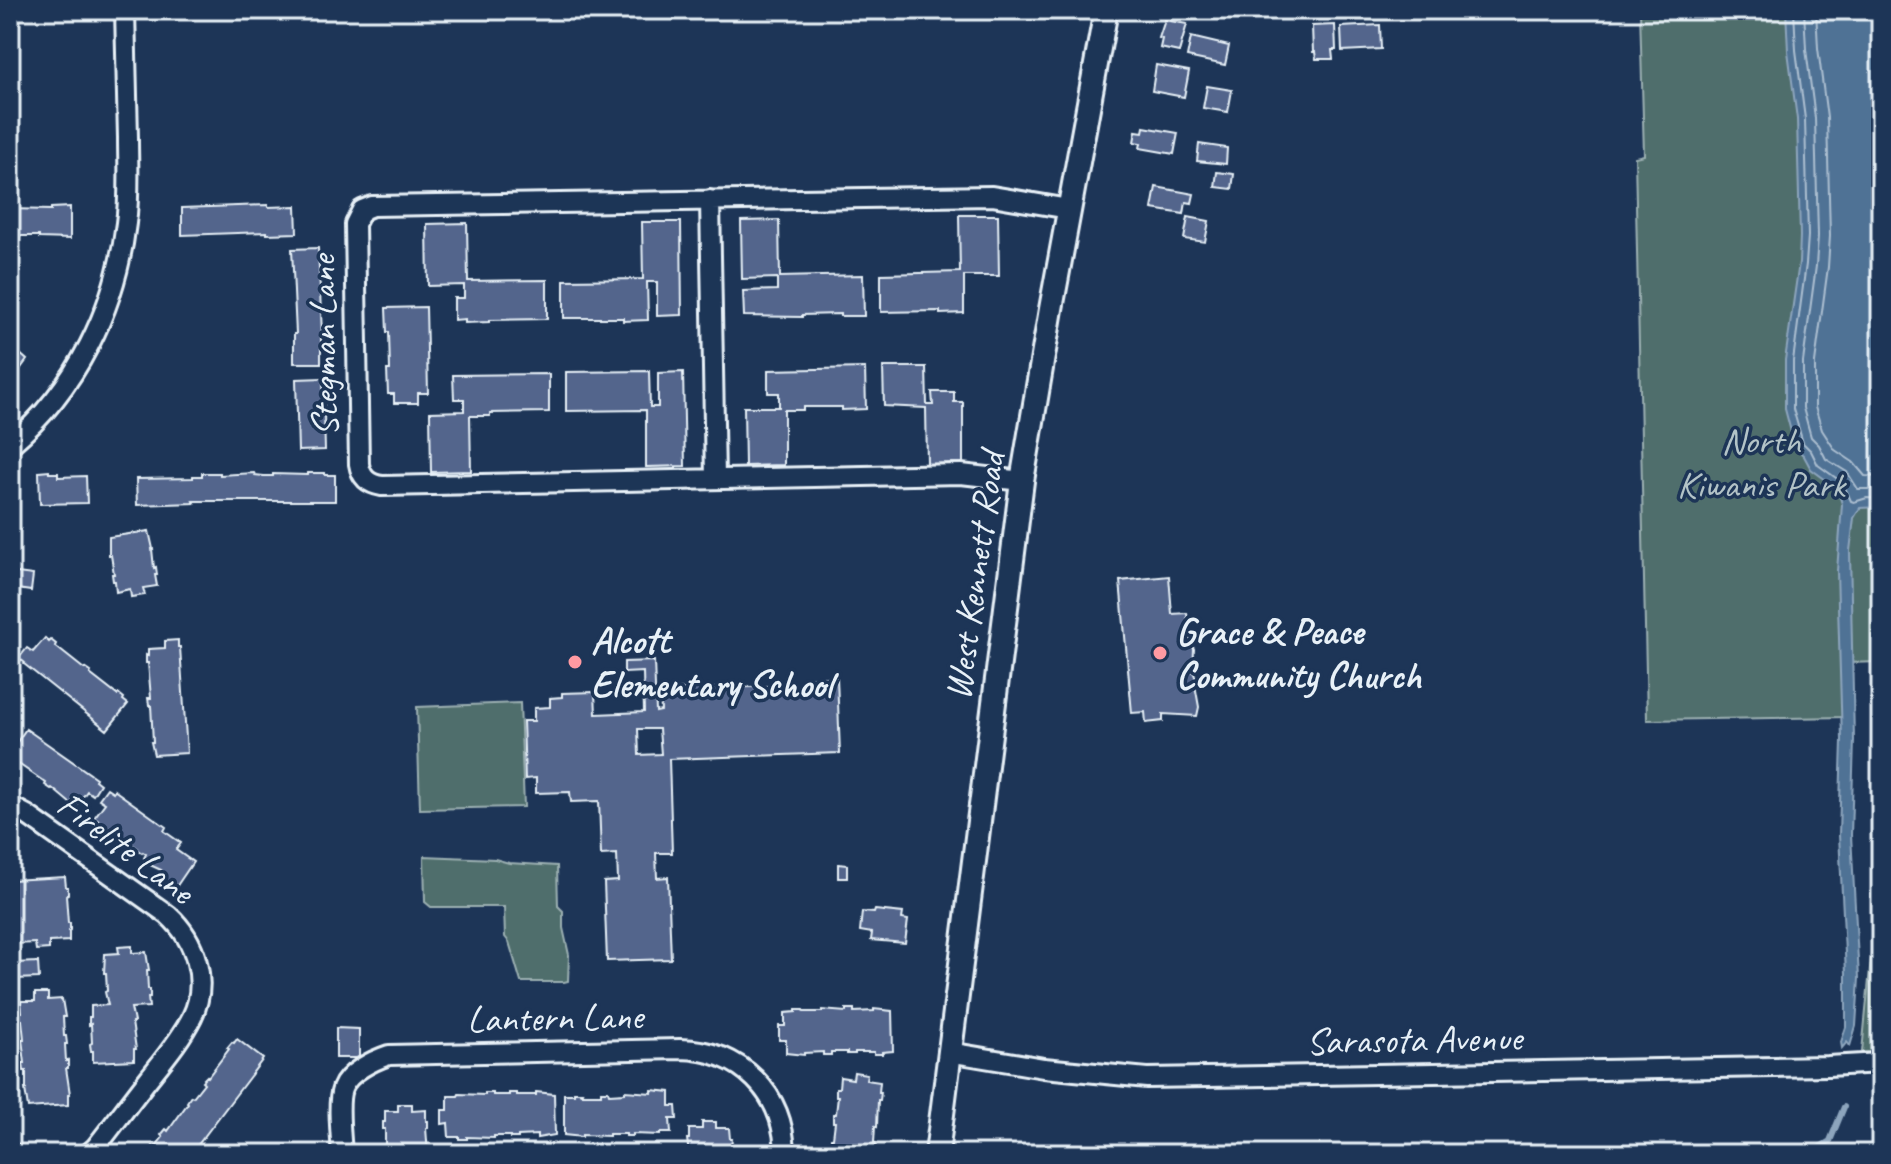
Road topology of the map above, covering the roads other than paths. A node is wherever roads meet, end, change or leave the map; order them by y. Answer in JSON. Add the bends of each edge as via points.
{"nodes":[{"id":1,"x":125,"y":10,"type":"edge"},
{"id":2,"x":1106,"y":10,"type":"edge"},
{"id":3,"x":710,"y":200,"type":"junction"},
{"id":4,"x":1069,"y":209,"type":"junction"},
{"id":5,"x":10,"y":445,"type":"edge"},
{"id":6,"x":715,"y":479,"type":"junction"},
{"id":7,"x":1022,"y":481,"type":"junction"},
{"id":8,"x":10,"y":806,"type":"edge"},
{"id":9,"x":949,"y":1052,"type":"junction"},
{"id":10,"x":1881,"y":1063,"type":"edge"},
{"id":11,"x":88,"y":1154,"type":"edge"},
{"id":12,"x":342,"y":1154,"type":"edge"},
{"id":13,"x":785,"y":1154,"type":"edge"},
{"id":14,"x":937,"y":1154,"type":"edge"}],
"edges":[{"from":1,"to":5,"type":"street","via":[[128,200],[114,283],[77,367],[48,407]]},
{"from":2,"to":4,"type":"street","name":"West Kennett Road"},
{"from":3,"to":4,"type":"street","name":"Stegman Lane","via":[[992,196]]},
{"from":3,"to":6,"type":"street"},
{"from":3,"to":6,"type":"street","name":"Stegman Lane","via":[[362,210],[355,224],[359,464],[365,479],[382,486]]},
{"from":4,"to":7,"type":"street","name":"West Kennett Road"},
{"from":6,"to":7,"type":"street","name":"Stegman Lane","via":[[961,474]]},
{"from":7,"to":9,"type":"street","name":"West Kennett Road"},
{"from":8,"to":11,"type":"street","name":"Firelite Lane","via":[[168,915],[187,937],[196,959],[199,989],[192,1017]]},
{"from":9,"to":10,"type":"street","name":"Sarasota Avenue","via":[[1147,1078]]},
{"from":9,"to":14,"type":"street","name":"West Kennett Road"},
{"from":12,"to":13,"type":"street","name":"Lantern Lane","via":[[344,1085],[389,1055],[680,1049],[715,1054],[752,1075],[779,1117]]}]}
